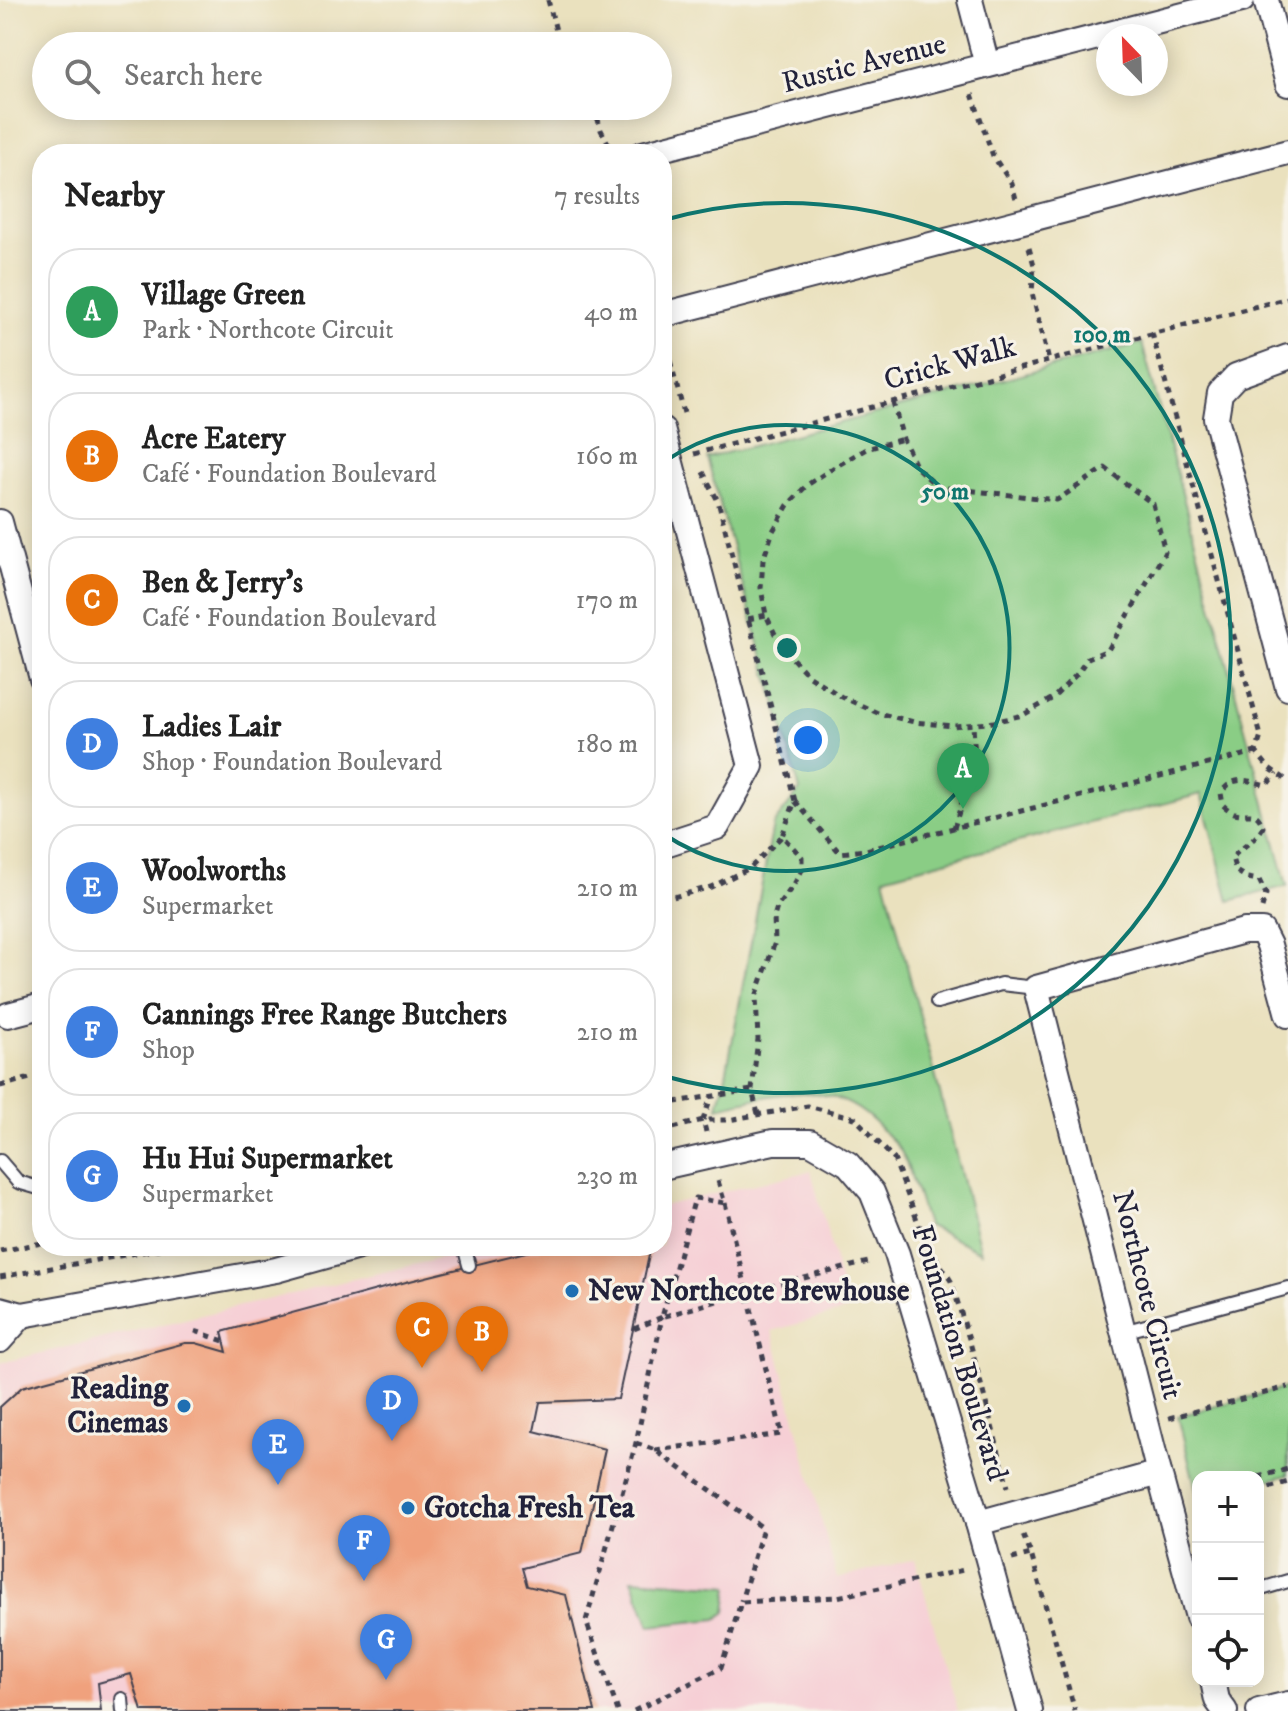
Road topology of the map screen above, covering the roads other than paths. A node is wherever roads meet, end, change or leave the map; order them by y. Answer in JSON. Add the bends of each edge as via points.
{"nodes":[{"id":1,"x":970,"y":0,"type":"edge"},
{"id":2,"x":1242,"y":0,"type":"edge"},
{"id":3,"x":1266,"y":0,"type":"edge"},
{"id":4,"x":987,"y":65,"type":"junction"},
{"id":5,"x":1288,"y":84,"type":"edge"},
{"id":6,"x":672,"y":146,"type":"edge"},
{"id":7,"x":1288,"y":152,"type":"edge"},
{"id":8,"x":672,"y":312,"type":"edge"},
{"id":9,"x":1288,"y":357,"type":"edge"},
{"id":10,"x":672,"y":469,"type":"edge"},
{"id":11,"x":0,"y":522,"type":"edge"},
{"id":12,"x":32,"y":642,"type":"edge"},
{"id":13,"x":1288,"y":688,"type":"edge"},
{"id":14,"x":672,"y":842,"type":"edge"},
{"id":15,"x":1036,"y":988,"type":"junction"},
{"id":16,"x":937,"y":1002,"type":"dead end"},
{"id":17,"x":32,"y":1009,"type":"edge"},
{"id":18,"x":8,"y":1015,"type":"dead end"},
{"id":19,"x":1288,"y":1015,"type":"edge"},
{"id":20,"x":0,"y":1161,"type":"edge"},
{"id":21,"x":672,"y":1165,"type":"edge"},
{"id":22,"x":32,"y":1186,"type":"edge"},
{"id":23,"x":322,"y":1256,"type":"edge"},
{"id":24,"x":467,"y":1256,"type":"edge"},
{"id":25,"x":469,"y":1265,"type":"dead end"},
{"id":26,"x":1288,"y":1288,"type":"edge"},
{"id":27,"x":11,"y":1312,"type":"edge"},
{"id":28,"x":1123,"y":1332,"type":"junction"},
{"id":29,"x":0,"y":1340,"type":"edge"},
{"id":30,"x":1159,"y":1473,"type":"junction"},
{"id":31,"x":978,"y":1523,"type":"junction"},
{"id":32,"x":1288,"y":1581,"type":"edge"},
{"id":33,"x":1264,"y":1588,"type":"edge"},
{"id":34,"x":1192,"y":1592,"type":"edge"},
{"id":35,"x":1214,"y":1687,"type":"edge"},
{"id":36,"x":1288,"y":1704,"type":"edge"},
{"id":37,"x":1030,"y":1711,"type":"edge"},
{"id":38,"x":1225,"y":1711,"type":"edge"},
{"id":39,"x":1259,"y":1711,"type":"edge"}],
"edges":[{"from":1,"to":4,"type":"street"},
{"from":2,"to":4,"type":"street","name":"Rustic Avenue"},
{"from":3,"to":5,"type":"street"},
{"from":4,"to":6,"type":"street","name":"Rustic Avenue"},
{"from":7,"to":8,"type":"street"},
{"from":9,"to":13,"type":"street","via":[[1236,376],[1220,393],[1216,418]]},
{"from":10,"to":14,"type":"street","via":[[751,766],[717,827]]},
{"from":11,"to":12,"type":"street"},
{"from":15,"to":16,"type":"lane","via":[[1001,984]]},
{"from":15,"to":19,"type":"street","via":[[1244,931],[1262,931]]},
{"from":15,"to":28,"type":"street","name":"Northcote Circuit"},
{"from":17,"to":18,"type":"street"},
{"from":20,"to":22,"type":"lane","via":[[18,1182]]},
{"from":21,"to":31,"type":"street","name":"Foundation Boulevard","via":[[773,1142],[810,1142],[848,1164],[872,1192],[897,1254]]},
{"from":23,"to":27,"type":"street","via":[[276,1270]]},
{"from":24,"to":25,"type":"lane"},
{"from":26,"to":28,"type":"lane"},
{"from":27,"to":29,"type":"street"},
{"from":28,"to":30,"type":"street","name":"Northcote Circuit"},
{"from":30,"to":31,"type":"street"},
{"from":30,"to":34,"type":"street","name":"Northcote Circuit"},
{"from":31,"to":37,"type":"street","name":"Foundation Boulevard"},
{"from":32,"to":33,"type":"lane"},
{"from":35,"to":38,"type":"street"},
{"from":36,"to":39,"type":"street"}]}
